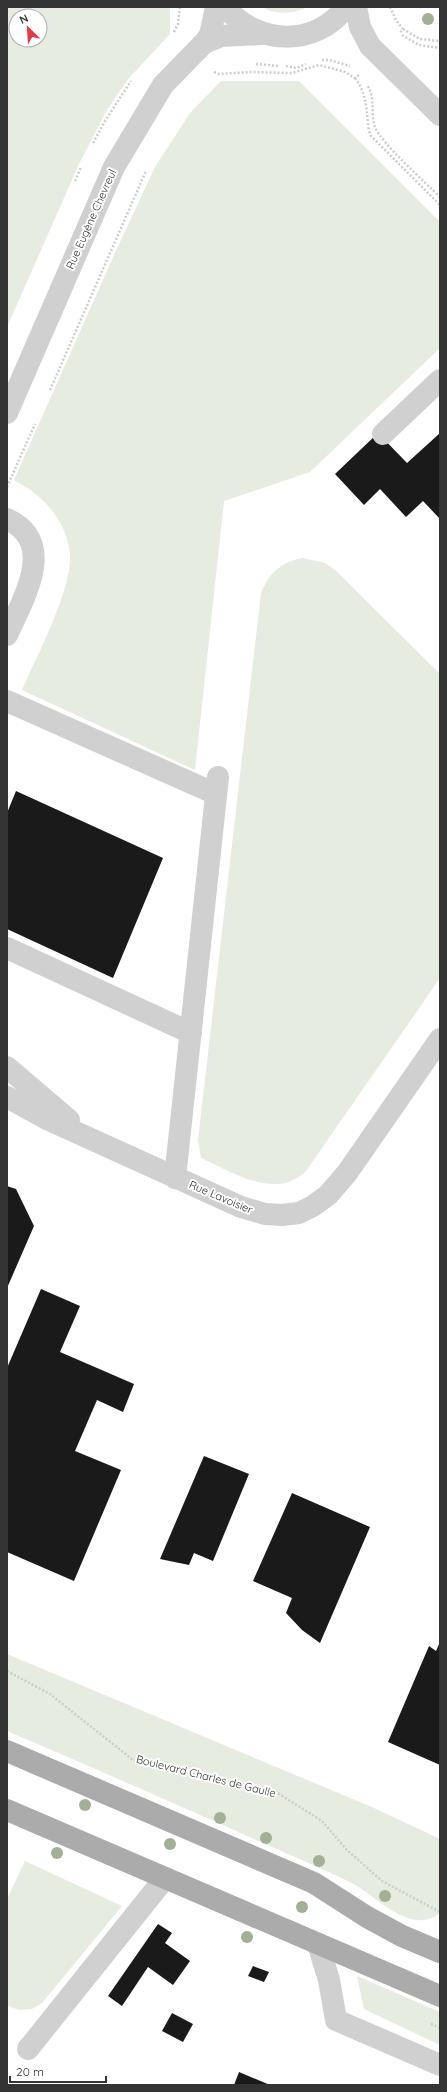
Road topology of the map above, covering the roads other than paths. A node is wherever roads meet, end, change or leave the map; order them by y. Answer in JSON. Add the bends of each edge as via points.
{"nodes":[{"id":1,"x":216,"y":7,"type":"edge"},
{"id":2,"x":225,"y":7,"type":"edge"},
{"id":3,"x":346,"y":7,"type":"edge"},
{"id":4,"x":356,"y":7,"type":"edge"},
{"id":5,"x":317,"y":31,"type":"junction"},
{"id":6,"x":263,"y":34,"type":"junction"},
{"id":7,"x":204,"y":43,"type":"junction"},
{"id":8,"x":370,"y":46,"type":"junction"},
{"id":9,"x":440,"y":115,"type":"edge"},
{"id":10,"x":440,"y":380,"type":"edge"},
{"id":11,"x":7,"y":413,"type":"edge"},
{"id":12,"x":383,"y":434,"type":"dead end"},
{"id":13,"x":7,"y":519,"type":"edge"},
{"id":14,"x":7,"y":635,"type":"edge"},
{"id":15,"x":7,"y":701,"type":"edge"},
{"id":16,"x":7,"y":948,"type":"edge"},
{"id":17,"x":191,"y":1033,"type":"junction"},
{"id":18,"x":440,"y":1039,"type":"edge"},
{"id":19,"x":7,"y":1067,"type":"edge"},
{"id":20,"x":7,"y":1097,"type":"edge"},
{"id":21,"x":92,"y":1140,"type":"junction"},
{"id":22,"x":175,"y":1178,"type":"junction"},
{"id":23,"x":7,"y":1751,"type":"edge"},
{"id":24,"x":7,"y":1810,"type":"edge"},
{"id":25,"x":165,"y":1878,"type":"junction"},
{"id":26,"x":318,"y":1944,"type":"junction"},
{"id":27,"x":440,"y":1952,"type":"edge"},
{"id":28,"x":440,"y":1996,"type":"edge"},
{"id":29,"x":28,"y":2049,"type":"dead end"},
{"id":30,"x":440,"y":2065,"type":"edge"}],
"edges":[{"from":1,"to":7,"type":"street","name":"Rue Eugène Chevreul","via":[[213,27]]},
{"from":2,"to":6,"type":"street","via":[[241,23]]},
{"from":3,"to":5,"type":"street","via":[[335,19]]},
{"from":4,"to":8,"type":"street","via":[[360,27]]},
{"from":5,"to":6,"type":"street","via":[[296,37]]},
{"from":5,"to":8,"type":"street","via":[[349,35]]},
{"from":6,"to":7,"type":"street","name":"Rue Eugène Chevreul","via":[[221,36]]},
{"from":7,"to":11,"type":"street","name":"Rue Eugène Chevreul","via":[[163,85],[114,167]]},
{"from":8,"to":9,"type":"street"},
{"from":10,"to":12,"type":"street"},
{"from":13,"to":14,"type":"street","via":[[28,534],[33,551],[33,572]]},
{"from":15,"to":17,"type":"street","via":[[217,786]]},
{"from":16,"to":17,"type":"street"},
{"from":17,"to":22,"type":"street"},
{"from":18,"to":22,"type":"street","name":"Rue Lavoisier","via":[[347,1173],[328,1195],[313,1206],[299,1213],[264,1214],[240,1207]]},
{"from":19,"to":21,"type":"street"},
{"from":20,"to":21,"type":"street","name":"Rue Lavoisier"},
{"from":21,"to":22,"type":"street","name":"Rue Lavoisier"},
{"from":23,"to":27,"type":"main road","via":[[314,1883],[367,1917],[402,1936]]},
{"from":24,"to":25,"type":"main road"},
{"from":25,"to":26,"type":"main road"},
{"from":25,"to":29,"type":"street"},
{"from":26,"to":28,"type":"main road"},
{"from":26,"to":30,"type":"street","via":[[329,1980],[336,2020]]}]}
